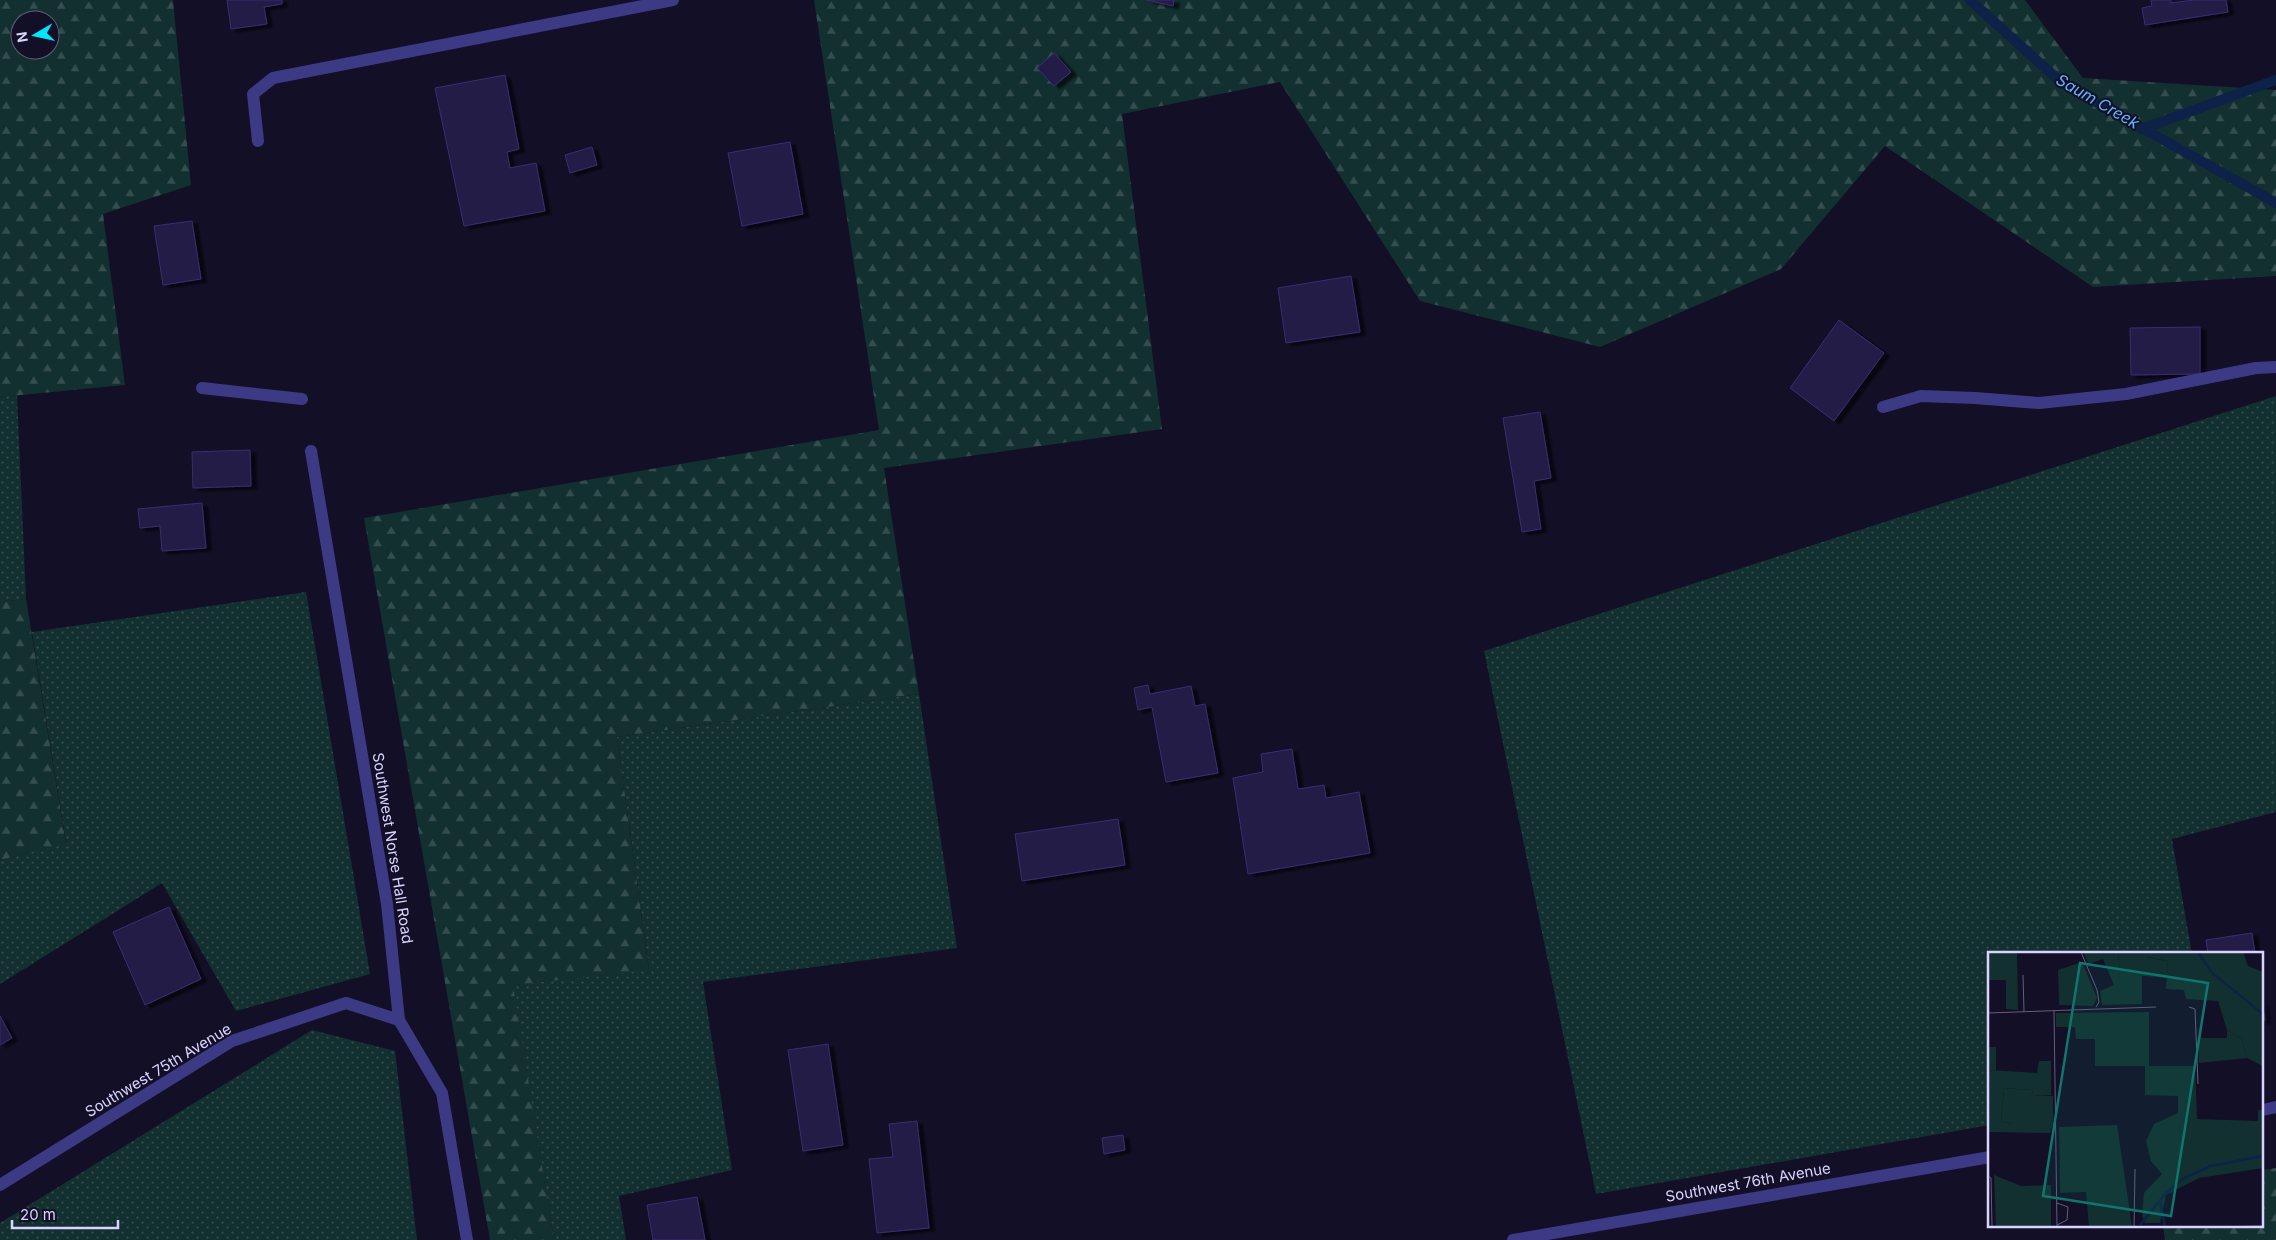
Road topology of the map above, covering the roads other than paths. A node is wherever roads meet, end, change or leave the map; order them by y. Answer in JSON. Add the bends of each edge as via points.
{"nodes":[{"id":1,"x":673,"y":0,"type":"edge"},
{"id":2,"x":258,"y":141,"type":"dead end"},
{"id":3,"x":2276,"y":367,"type":"edge"},
{"id":4,"x":202,"y":388,"type":"dead end"},
{"id":5,"x":302,"y":398,"type":"dead end"},
{"id":6,"x":1883,"y":407,"type":"dead end"},
{"id":7,"x":311,"y":451,"type":"dead end"},
{"id":8,"x":399,"y":1020,"type":"junction"},
{"id":9,"x":1988,"y":1157,"type":"edge"},
{"id":10,"x":0,"y":1185,"type":"edge"},
{"id":11,"x":467,"y":1240,"type":"edge"},
{"id":12,"x":1512,"y":1240,"type":"edge"}],
"edges":[{"from":1,"to":2,"type":"street","via":[[273,78],[253,94]]},
{"from":3,"to":6,"type":"street","via":[[2256,368],[2126,394],[2039,403],[1921,396]]},
{"from":4,"to":5,"type":"street"},
{"from":7,"to":8,"type":"street","name":"Southwest Norse Hall Road","via":[[387,904]]},
{"from":8,"to":10,"type":"street","name":"Southwest 75th Avenue","via":[[346,1003],[232,1041]]},
{"from":8,"to":11,"type":"street","name":"Southwest Norse Hall Road","via":[[442,1093]]},
{"from":9,"to":12,"type":"street","name":"Southwest 76th Avenue"}]}
